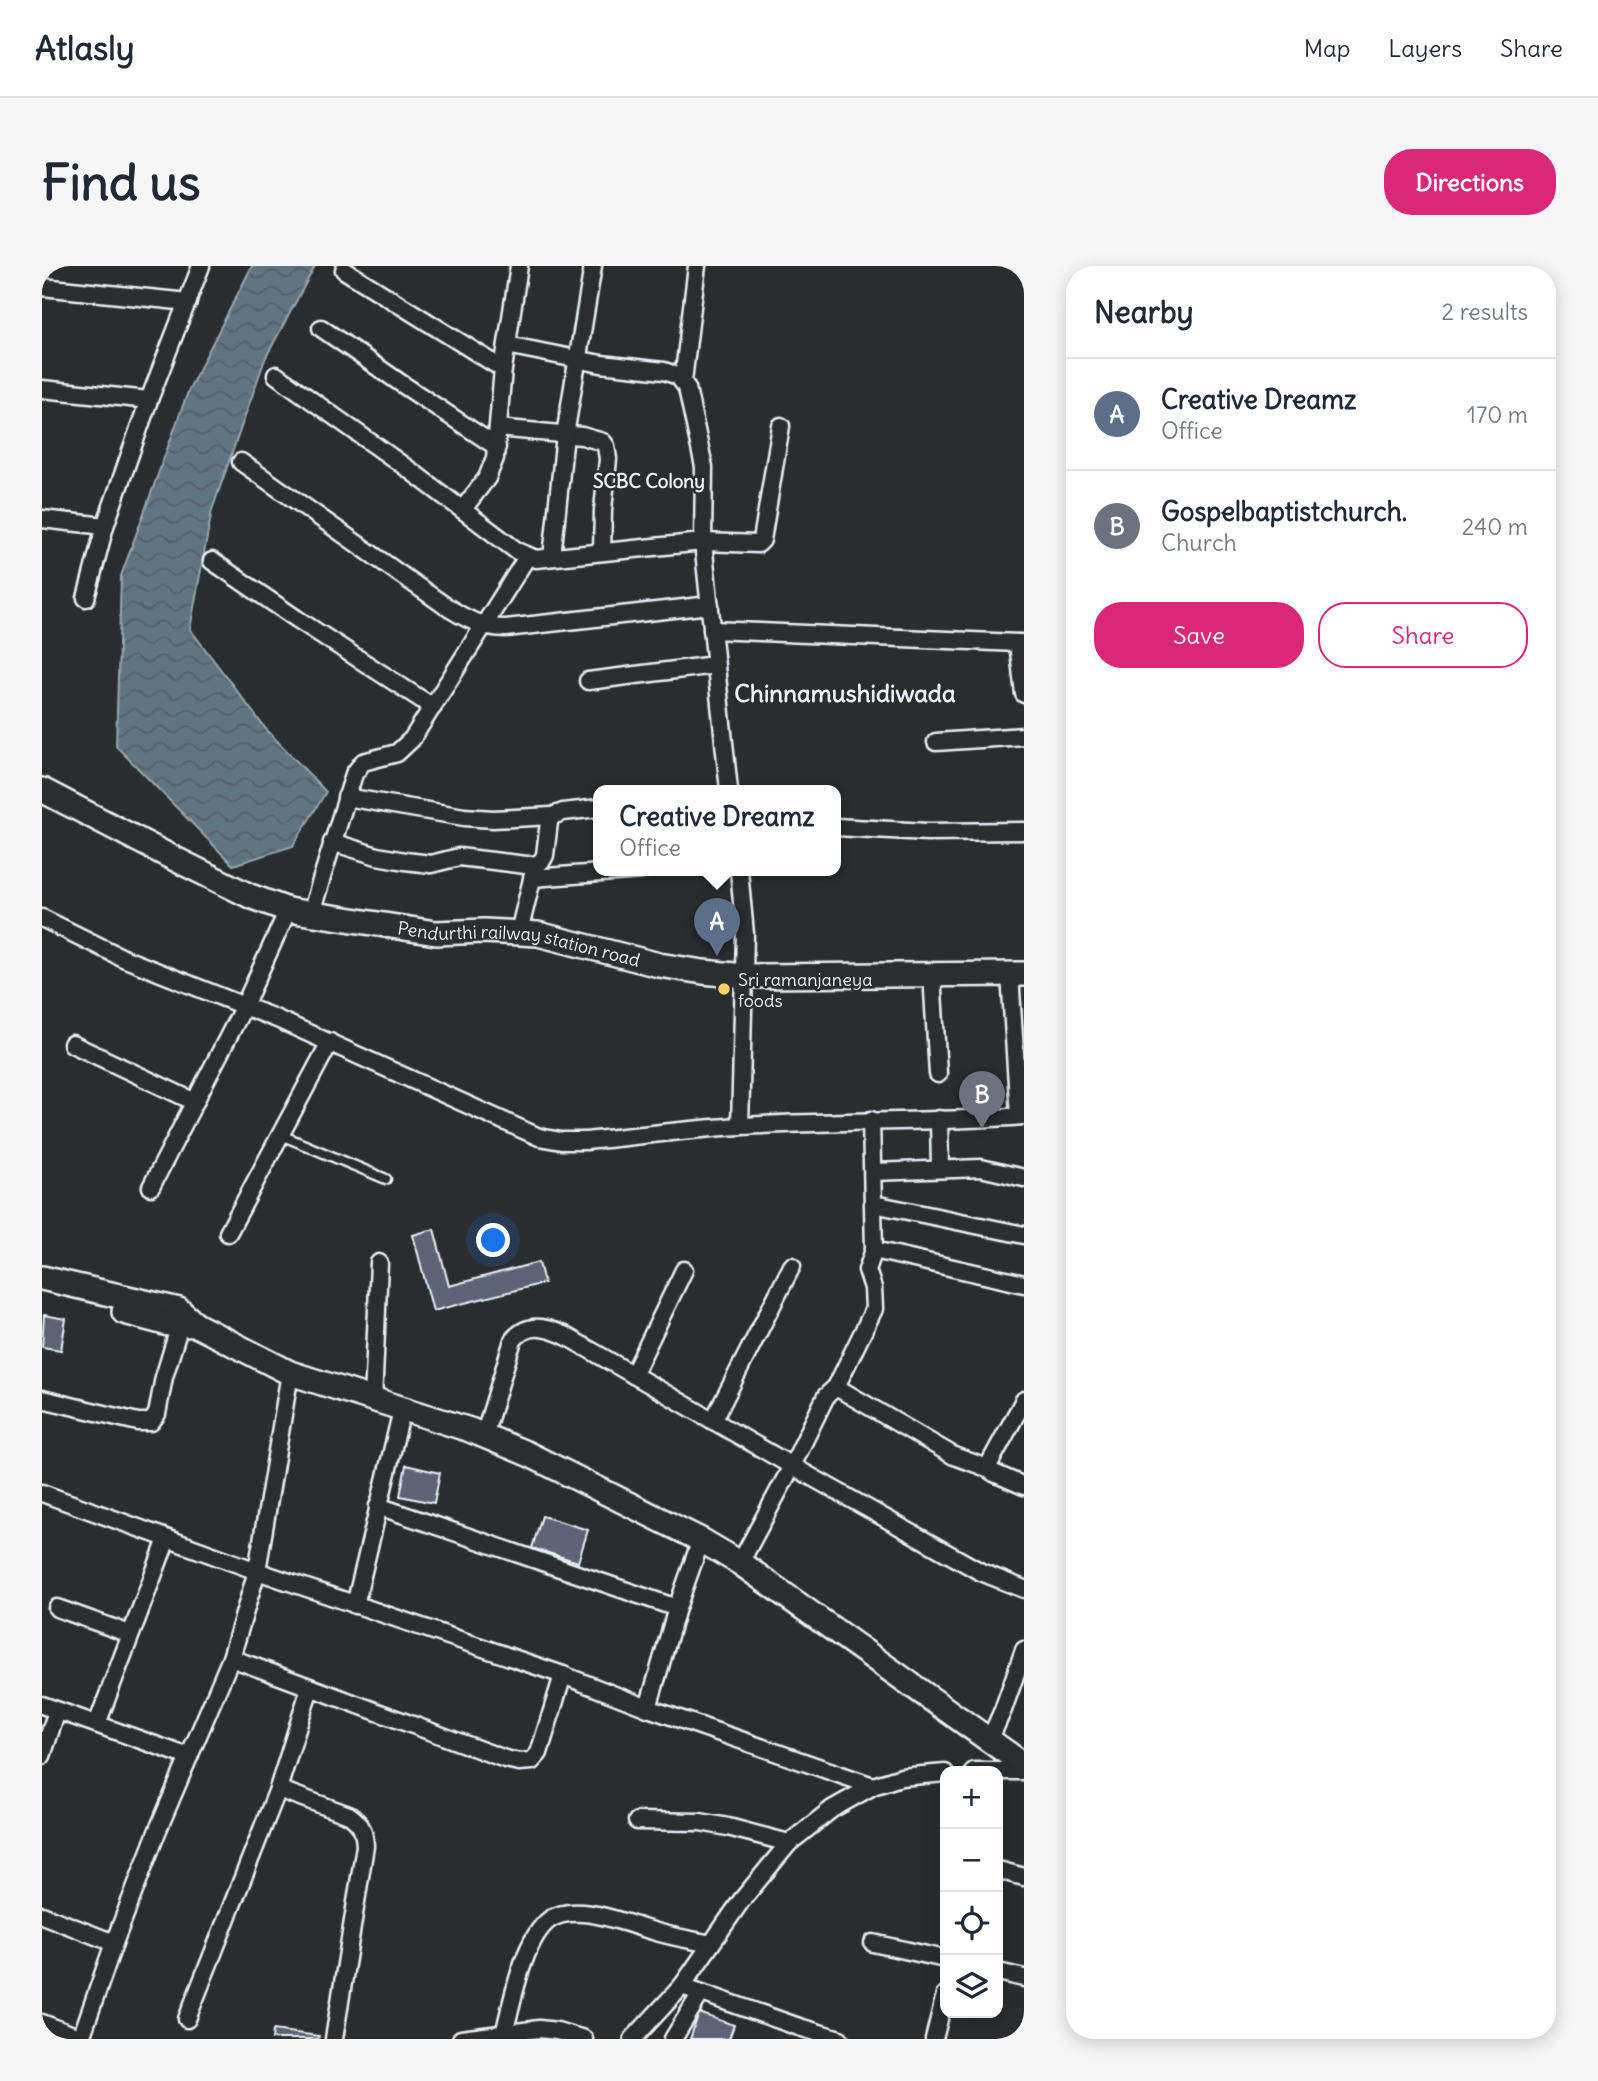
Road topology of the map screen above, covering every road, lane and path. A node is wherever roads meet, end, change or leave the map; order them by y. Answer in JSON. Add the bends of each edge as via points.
{"nodes":[{"id":1,"x":201,"y":266,"type":"edge"},
{"id":2,"x":519,"y":266,"type":"edge"},
{"id":3,"x":593,"y":266,"type":"edge"},
{"id":4,"x":696,"y":266,"type":"edge"},
{"id":5,"x":344,"y":270,"type":"dead end"},
{"id":6,"x":42,"y":287,"type":"edge"},
{"id":7,"x":188,"y":302,"type":"junction"},
{"id":8,"x":321,"y":328,"type":"dead end"},
{"id":9,"x":507,"y":345,"type":"junction"},
{"id":10,"x":577,"y":359,"type":"junction"},
{"id":11,"x":503,"y":369,"type":"junction"},
{"id":12,"x":276,"y":374,"type":"dead end"},
{"id":13,"x":683,"y":381,"type":"junction"},
{"id":14,"x":42,"y":389,"type":"edge"},
{"id":15,"x":149,"y":400,"type":"junction"},
{"id":16,"x":781,"y":426,"type":"dead end"},
{"id":17,"x":498,"y":428,"type":"junction"},
{"id":18,"x":565,"y":435,"type":"junction"},
{"id":19,"x":497,"y":447,"type":"junction"},
{"id":20,"x":241,"y":463,"type":"dead end"},
{"id":21,"x":463,"y":509,"type":"junction"},
{"id":22,"x":42,"y":519,"type":"edge"},
{"id":23,"x":105,"y":526,"type":"junction"},
{"id":24,"x":703,"y":542,"type":"junction"},
{"id":25,"x":602,"y":551,"type":"junction"},
{"id":26,"x":527,"y":557,"type":"junction"},
{"id":27,"x":552,"y":558,"type":"junction"},
{"id":28,"x":212,"y":561,"type":"dead end"},
{"id":29,"x":86,"y":598,"type":"dead end"},
{"id":30,"x":710,"y":606,"type":"junction"},
{"id":31,"x":485,"y":626,"type":"junction"},
{"id":32,"x":712,"y":630,"type":"junction"},
{"id":33,"x":1021,"y":643,"type":"edge"},
{"id":34,"x":715,"y":665,"type":"junction"},
{"id":35,"x":588,"y":681,"type":"dead end"},
{"id":36,"x":1024,"y":694,"type":"edge"},
{"id":37,"x":433,"y":707,"type":"junction"},
{"id":38,"x":1024,"y":736,"type":"edge"},
{"id":39,"x":936,"y":742,"type":"dead end"},
{"id":40,"x":728,"y":785,"type":"edge"},
{"id":41,"x":42,"y":790,"type":"edge"},
{"id":42,"x":346,"y":797,"type":"junction"},
{"id":43,"x":593,"y":809,"type":"edge"},
{"id":44,"x":552,"y":816,"type":"junction"},
{"id":45,"x":841,"y":827,"type":"edge"},
{"id":46,"x":1024,"y":831,"type":"edge"},
{"id":47,"x":332,"y":842,"type":"junction"},
{"id":48,"x":593,"y":871,"type":"edge"},
{"id":49,"x":534,"y":872,"type":"junction"},
{"id":50,"x":740,"y":876,"type":"edge"},
{"id":51,"x":300,"y":912,"type":"junction"},
{"id":52,"x":42,"y":918,"type":"edge"},
{"id":53,"x":519,"y":932,"type":"junction"},
{"id":54,"x":932,"y":974,"type":"junction"},
{"id":55,"x":1017,"y":974,"type":"edge"},
{"id":56,"x":745,"y":976,"type":"junction"},
{"id":57,"x":244,"y":1006,"type":"junction"},
{"id":58,"x":330,"y":1042,"type":"junction"},
{"id":59,"x":72,"y":1044,"type":"dead end"},
{"id":60,"x":938,"y":1074,"type":"dead end"},
{"id":61,"x":195,"y":1102,"type":"junction"},
{"id":62,"x":1021,"y":1116,"type":"edge"},
{"id":63,"x":939,"y":1119,"type":"junction"},
{"id":64,"x":871,"y":1120,"type":"junction"},
{"id":65,"x":740,"y":1126,"type":"junction"},
{"id":66,"x":281,"y":1135,"type":"junction"},
{"id":67,"x":940,"y":1169,"type":"junction"},
{"id":68,"x":873,"y":1172,"type":"junction"},
{"id":69,"x":1024,"y":1178,"type":"edge"},
{"id":70,"x":386,"y":1179,"type":"dead end"},
{"id":71,"x":151,"y":1187,"type":"dead end"},
{"id":72,"x":874,"y":1204,"type":"junction"},
{"id":73,"x":228,"y":1234,"type":"dead end"},
{"id":74,"x":1024,"y":1235,"type":"edge"},
{"id":75,"x":874,"y":1250,"type":"junction"},
{"id":76,"x":379,"y":1263,"type":"dead end"},
{"id":77,"x":792,"y":1266,"type":"dead end"},
{"id":78,"x":684,"y":1270,"type":"dead end"},
{"id":79,"x":42,"y":1278,"type":"edge"},
{"id":80,"x":1024,"y":1283,"type":"edge"},
{"id":81,"x":42,"y":1293,"type":"edge"},
{"id":82,"x":188,"y":1325,"type":"junction"},
{"id":83,"x":290,"y":1373,"type":"junction"},
{"id":84,"x":633,"y":1375,"type":"junction"},
{"id":85,"x":836,"y":1387,"type":"junction"},
{"id":86,"x":42,"y":1399,"type":"edge"},
{"id":87,"x":1024,"y":1400,"type":"edge"},
{"id":88,"x":373,"y":1401,"type":"junction"},
{"id":89,"x":402,"y":1409,"type":"junction"},
{"id":90,"x":713,"y":1421,"type":"junction"},
{"id":91,"x":484,"y":1436,"type":"junction"},
{"id":92,"x":792,"y":1466,"type":"junction"},
{"id":93,"x":987,"y":1468,"type":"junction"},
{"id":94,"x":1024,"y":1486,"type":"edge"},
{"id":95,"x":42,"y":1493,"type":"edge"},
{"id":96,"x":378,"y":1506,"type":"junction"},
{"id":97,"x":167,"y":1539,"type":"junction"},
{"id":98,"x":701,"y":1540,"type":"junction"},
{"id":99,"x":740,"y":1563,"type":"junction"},
{"id":100,"x":257,"y":1571,"type":"junction"},
{"id":101,"x":1024,"y":1589,"type":"edge"},
{"id":102,"x":355,"y":1605,"type":"junction"},
{"id":103,"x":57,"y":1608,"type":"dead end"},
{"id":104,"x":677,"y":1608,"type":"junction"},
{"id":105,"x":130,"y":1634,"type":"junction"},
{"id":106,"x":1024,"y":1650,"type":"edge"},
{"id":107,"x":231,"y":1658,"type":"junction"},
{"id":108,"x":563,"y":1675,"type":"junction"},
{"id":109,"x":310,"y":1688,"type":"junction"},
{"id":110,"x":49,"y":1708,"type":"edge"},
{"id":111,"x":648,"y":1708,"type":"junction"},
{"id":112,"x":97,"y":1724,"type":"junction"},
{"id":113,"x":989,"y":1741,"type":"junction"},
{"id":114,"x":42,"y":1756,"type":"edge"},
{"id":115,"x":189,"y":1757,"type":"junction"},
{"id":116,"x":1024,"y":1765,"type":"edge"},
{"id":117,"x":1003,"y":1771,"type":"edge"},
{"id":118,"x":1024,"y":1771,"type":"edge"},
{"id":119,"x":940,"y":1773,"type":"edge"},
{"id":120,"x":873,"y":1786,"type":"junction"},
{"id":121,"x":278,"y":1789,"type":"junction"},
{"id":122,"x":638,"y":1821,"type":"dead end"},
{"id":123,"x":789,"y":1843,"type":"junction"},
{"id":124,"x":1003,"y":1871,"type":"edge"},
{"id":125,"x":1024,"y":1877,"type":"edge"},
{"id":126,"x":42,"y":1915,"type":"edge"},
{"id":127,"x":114,"y":1943,"type":"junction"},
{"id":128,"x":873,"y":1943,"type":"dead end"},
{"id":129,"x":711,"y":1944,"type":"junction"},
{"id":130,"x":940,"y":1958,"type":"edge"},
{"id":131,"x":1003,"y":1973,"type":"edge"},
{"id":132,"x":1024,"y":1978,"type":"edge"},
{"id":133,"x":682,"y":1986,"type":"junction"},
{"id":134,"x":701,"y":1993,"type":"junction"},
{"id":135,"x":940,"y":2015,"type":"edge"},
{"id":136,"x":187,"y":2019,"type":"dead end"},
{"id":137,"x":42,"y":2023,"type":"edge"},
{"id":138,"x":505,"y":2034,"type":"junction"},
{"id":139,"x":81,"y":2038,"type":"edge"},
{"id":140,"x":334,"y":2039,"type":"edge"},
{"id":141,"x":461,"y":2039,"type":"edge"},
{"id":142,"x":584,"y":2039,"type":"edge"},
{"id":143,"x":633,"y":2039,"type":"edge"},
{"id":144,"x":673,"y":2039,"type":"edge"},
{"id":145,"x":840,"y":2039,"type":"edge"},
{"id":146,"x":934,"y":2039,"type":"edge"}],
"edges":[{"from":1,"to":7,"type":"street"},
{"from":2,"to":9,"type":"street"},
{"from":3,"to":10,"type":"street"},
{"from":4,"to":13,"type":"street"},
{"from":5,"to":11,"type":"street"},
{"from":6,"to":7,"type":"street"},
{"from":7,"to":15,"type":"street"},
{"from":8,"to":19,"type":"street"},
{"from":9,"to":10,"type":"street"},
{"from":9,"to":11,"type":"street"},
{"from":10,"to":13,"type":"street","via":[[664,371]]},
{"from":10,"to":18,"type":"street"},
{"from":11,"to":17,"type":"street"},
{"from":12,"to":21,"type":"street"},
{"from":13,"to":24,"type":"street","via":[[704,467]]},
{"from":14,"to":15,"type":"street"},
{"from":15,"to":23,"type":"street"},
{"from":16,"to":24,"type":"street","via":[[762,540],[755,545]]},
{"from":17,"to":18,"type":"street"},
{"from":17,"to":19,"type":"street"},
{"from":18,"to":25,"type":"street","via":[[596,439],[608,452]]},
{"from":18,"to":27,"type":"street"},
{"from":19,"to":21,"type":"street","via":[[487,478]]},
{"from":20,"to":31,"type":"street","via":[[444,606]]},
{"from":21,"to":26,"type":"street"},
{"from":22,"to":23,"type":"street"},
{"from":23,"to":29,"type":"street"},
{"from":24,"to":25,"type":"street"},
{"from":24,"to":30,"type":"street"},
{"from":25,"to":27,"type":"street"},
{"from":26,"to":27,"type":"street"},
{"from":26,"to":31,"type":"street"},
{"from":28,"to":37,"type":"street"},
{"from":30,"to":31,"type":"street","via":[[537,626]]},
{"from":30,"to":32,"type":"street"},
{"from":31,"to":37,"type":"street"},
{"from":32,"to":33,"type":"street"},
{"from":32,"to":34,"type":"street"},
{"from":33,"to":36,"type":"street"},
{"from":34,"to":35,"type":"street"},
{"from":34,"to":40,"type":"street"},
{"from":37,"to":42,"type":"street","via":[[404,747],[358,767]]},
{"from":38,"to":39,"type":"street"},
{"from":41,"to":51,"type":"street","name":"Pendurthi railway station road","via":[[250,896]]},
{"from":42,"to":44,"type":"street","via":[[464,817]]},
{"from":42,"to":47,"type":"street"},
{"from":43,"to":44,"type":"street"},
{"from":44,"to":49,"type":"street","via":[[545,855]]},
{"from":45,"to":46,"type":"street"},
{"from":47,"to":49,"type":"street","via":[[405,861],[431,864],[459,857]]},
{"from":47,"to":51,"type":"street"},
{"from":48,"to":49,"type":"street"},
{"from":49,"to":53,"type":"street"},
{"from":50,"to":56,"type":"street"},
{"from":51,"to":53,"type":"street","name":"Pendurthi railway station road","via":[[436,933]]},
{"from":51,"to":57,"type":"street"},
{"from":52,"to":57,"type":"street","via":[[123,958]]},
{"from":53,"to":56,"type":"street","name":"Pendurthi railway station road","via":[[659,965]]},
{"from":54,"to":55,"type":"street","name":"Pendurthi railway station road"},
{"from":54,"to":56,"type":"street","name":"Pendurthi railway station road"},
{"from":54,"to":60,"type":"street"},
{"from":55,"to":62,"type":"street"},
{"from":56,"to":65,"type":"street"},
{"from":57,"to":58,"type":"street"},
{"from":57,"to":61,"type":"street"},
{"from":58,"to":65,"type":"street","via":[[539,1137],[586,1141]]},
{"from":58,"to":66,"type":"street"},
{"from":59,"to":61,"type":"street"},
{"from":61,"to":71,"type":"street"},
{"from":62,"to":63,"type":"street"},
{"from":63,"to":64,"type":"street"},
{"from":63,"to":67,"type":"street"},
{"from":64,"to":65,"type":"street"},
{"from":64,"to":68,"type":"street"},
{"from":66,"to":70,"type":"lane"},
{"from":66,"to":73,"type":"street"},
{"from":67,"to":68,"type":"street"},
{"from":67,"to":69,"type":"street","via":[[981,1168]]},
{"from":68,"to":72,"type":"street"},
{"from":72,"to":74,"type":"street"},
{"from":72,"to":75,"type":"street"},
{"from":75,"to":80,"type":"street"},
{"from":75,"to":85,"type":"street","via":[[867,1269],[874,1309]]},
{"from":76,"to":88,"type":"street"},
{"from":77,"to":90,"type":"street"},
{"from":78,"to":84,"type":"street"},
{"from":79,"to":82,"type":"street","via":[[179,1310]]},
{"from":81,"to":82,"type":"street"},
{"from":82,"to":83,"type":"street"},
{"from":82,"to":86,"type":"street","via":[[164,1377],[153,1420],[138,1422]]},
{"from":83,"to":88,"type":"street"},
{"from":83,"to":100,"type":"street"},
{"from":84,"to":90,"type":"street"},
{"from":84,"to":91,"type":"street","via":[[552,1330],[520,1332],[513,1340]]},
{"from":85,"to":92,"type":"street","via":[[826,1395]]},
{"from":85,"to":93,"type":"street","via":[[954,1456]]},
{"from":87,"to":93,"type":"street"},
{"from":88,"to":89,"type":"street"},
{"from":89,"to":91,"type":"street"},
{"from":89,"to":96,"type":"street"},
{"from":90,"to":92,"type":"street"},
{"from":91,"to":98,"type":"street"},
{"from":92,"to":99,"type":"street"},
{"from":92,"to":101,"type":"street","via":[[981,1572]]},
{"from":93,"to":94,"type":"street"},
{"from":95,"to":97,"type":"street"},
{"from":96,"to":102,"type":"street"},
{"from":96,"to":104,"type":"street"},
{"from":97,"to":100,"type":"street"},
{"from":97,"to":105,"type":"street"},
{"from":98,"to":99,"type":"street"},
{"from":98,"to":104,"type":"street"},
{"from":99,"to":113,"type":"street"},
{"from":100,"to":102,"type":"street"},
{"from":100,"to":107,"type":"street"},
{"from":102,"to":108,"type":"street"},
{"from":103,"to":105,"type":"street"},
{"from":104,"to":111,"type":"street"},
{"from":105,"to":112,"type":"street"},
{"from":106,"to":113,"type":"street"},
{"from":107,"to":109,"type":"street"},
{"from":107,"to":115,"type":"street"},
{"from":108,"to":109,"type":"street","via":[[539,1754],[532,1761],[519,1762]]},
{"from":108,"to":111,"type":"street"},
{"from":109,"to":121,"type":"street"},
{"from":110,"to":112,"type":"street"},
{"from":110,"to":114,"type":"street"},
{"from":111,"to":120,"type":"street"},
{"from":112,"to":115,"type":"street"},
{"from":113,"to":116,"type":"street"},
{"from":115,"to":127,"type":"street"},
{"from":117,"to":118,"type":"street"},
{"from":119,"to":120,"type":"street","via":[[901,1777]]},
{"from":120,"to":123,"type":"street","via":[[832,1809]]},
{"from":121,"to":136,"type":"street"},
{"from":121,"to":140,"type":"street","via":[[349,1815],[364,1831]]},
{"from":122,"to":123,"type":"street","via":[[700,1822]]},
{"from":123,"to":129,"type":"street"},
{"from":124,"to":125,"type":"street"},
{"from":126,"to":127,"type":"street"},
{"from":127,"to":139,"type":"street"},
{"from":128,"to":130,"type":"street"},
{"from":129,"to":133,"type":"street"},
{"from":129,"to":138,"type":"street","via":[[584,1913],[551,1919],[541,1928],[522,1966]]},
{"from":131,"to":132,"type":"street"},
{"from":133,"to":134,"type":"street"},
{"from":133,"to":143,"type":"street"},
{"from":134,"to":144,"type":"street"},
{"from":134,"to":145,"type":"street"},
{"from":135,"to":146,"type":"street"},
{"from":137,"to":139,"type":"street"},
{"from":138,"to":141,"type":"street"},
{"from":138,"to":142,"type":"street","via":[[539,2029]]}]}
